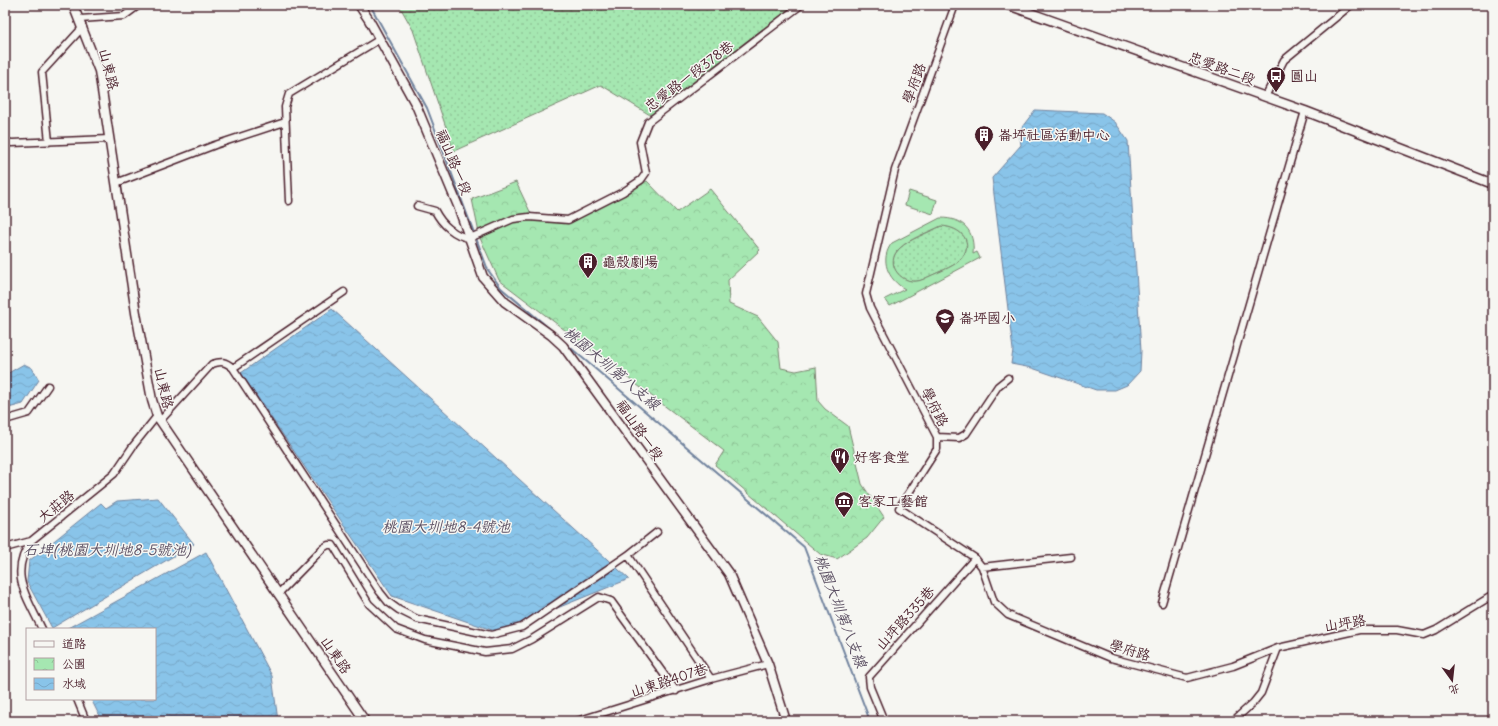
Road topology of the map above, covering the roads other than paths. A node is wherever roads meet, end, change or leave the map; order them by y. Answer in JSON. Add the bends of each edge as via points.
{"nodes":[{"id":1,"x":73,"y":5,"type":"edge"},
{"id":2,"x":139,"y":5,"type":"edge"},
{"id":3,"x":359,"y":5,"type":"edge"},
{"id":4,"x":801,"y":5,"type":"edge"},
{"id":5,"x":955,"y":5,"type":"edge"},
{"id":6,"x":1008,"y":5,"type":"edge"},
{"id":7,"x":1351,"y":5,"type":"edge"},
{"id":8,"x":81,"y":23,"type":"junction"},
{"id":9,"x":380,"y":40,"type":"junction"},
{"id":10,"x":1265,"y":97,"type":"junction"},
{"id":11,"x":1305,"y":110,"type":"junction"},
{"id":12,"x":285,"y":122,"type":"junction"},
{"id":13,"x":109,"y":139,"type":"junction"},
{"id":14,"x":5,"y":142,"type":"edge"},
{"id":15,"x":49,"y":142,"type":"junction"},
{"id":16,"x":116,"y":183,"type":"junction"},
{"id":17,"x":1493,"y":184,"type":"edge"},
{"id":18,"x":289,"y":201,"type":"dead end"},
{"id":19,"x":417,"y":206,"type":"dead end"},
{"id":20,"x":473,"y":236,"type":"junction"},
{"id":21,"x":344,"y":292,"type":"dead end"},
{"id":22,"x":233,"y":368,"type":"junction"},
{"id":23,"x":1008,"y":378,"type":"dead end"},
{"id":24,"x":48,"y":386,"type":"dead end"},
{"id":25,"x":159,"y":418,"type":"junction"},
{"id":26,"x":5,"y":420,"type":"edge"},
{"id":27,"x":937,"y":437,"type":"junction"},
{"id":28,"x":657,"y":532,"type":"dead end"},
{"id":29,"x":31,"y":541,"type":"junction"},
{"id":30,"x":5,"y":548,"type":"edge"},
{"id":31,"x":628,"y":555,"type":"junction"},
{"id":32,"x":1071,"y":557,"type":"dead end"},
{"id":33,"x":975,"y":558,"type":"junction"},
{"id":34,"x":982,"y":567,"type":"junction"},
{"id":35,"x":278,"y":594,"type":"junction"},
{"id":36,"x":1493,"y":595,"type":"edge"},
{"id":37,"x":1162,"y":603,"type":"dead end"},
{"id":38,"x":42,"y":628,"type":"edge"},
{"id":39,"x":1278,"y":648,"type":"junction"},
{"id":40,"x":768,"y":664,"type":"junction"},
{"id":41,"x":711,"y":679,"type":"junction"},
{"id":42,"x":676,"y":691,"type":"junction"},
{"id":43,"x":77,"y":700,"type":"edge"},
{"id":44,"x":86,"y":721,"type":"edge"},
{"id":45,"x":365,"y":721,"type":"edge"},
{"id":46,"x":577,"y":721,"type":"edge"},
{"id":47,"x":786,"y":721,"type":"edge"},
{"id":48,"x":884,"y":721,"type":"edge"},
{"id":49,"x":1233,"y":721,"type":"edge"}],
"edges":[{"from":1,"to":8,"type":"street","name":"山東路"},
{"from":2,"to":8,"type":"street","via":[[124,16]]},
{"from":3,"to":9,"type":"street","name":"福山路一段"},
{"from":4,"to":20,"type":"street","name":"忠愛路一段378巷","via":[[648,122],[640,142],[646,173],[641,180],[568,220],[530,217],[513,219]]},
{"from":5,"to":27,"type":"street","name":"學府路","via":[[895,170],[866,294],[870,308]]},
{"from":6,"to":10,"type":"street","name":"忠愛路二段"},
{"from":7,"to":10,"type":"street","via":[[1284,60]]},
{"from":8,"to":13,"type":"street","name":"山東路","via":[[99,71]]},
{"from":8,"to":15,"type":"street","via":[[42,72]]},
{"from":9,"to":12,"type":"street","via":[[289,94],[285,106]]},
{"from":9,"to":20,"type":"street","name":"福山路一段","via":[[416,105]]},
{"from":10,"to":11,"type":"street","name":"忠愛路二段"},
{"from":11,"to":17,"type":"street","name":"忠愛路二段"},
{"from":11,"to":37,"type":"street"},
{"from":12,"to":16,"type":"street","via":[[215,145]]},
{"from":12,"to":18,"type":"street"},
{"from":13,"to":15,"type":"street"},
{"from":13,"to":16,"type":"street","name":"山東路"},
{"from":14,"to":15,"type":"street"},
{"from":16,"to":25,"type":"street","name":"山東路","via":[[152,400]]},
{"from":19,"to":20,"type":"street","via":[[435,211],[462,238]]},
{"from":20,"to":40,"type":"street","name":"福山路一段","via":[[483,277],[505,302],[563,346],[729,574]]},
{"from":21,"to":22,"type":"street"},
{"from":22,"to":25,"type":"street","name":"大莊路","via":[[221,361],[212,364]]},
{"from":22,"to":31,"type":"street","via":[[373,583],[388,602],[417,619],[491,635],[522,627]]},
{"from":23,"to":27,"type":"street","via":[[998,386],[966,434],[959,438]]},
{"from":24,"to":26,"type":"street","via":[[29,413]]},
{"from":25,"to":29,"type":"street","name":"大莊路","via":[[133,446],[114,474]]},
{"from":25,"to":35,"type":"street","name":"山東路"},
{"from":27,"to":33,"type":"street","name":"學府路","via":[[937,448],[899,508]]},
{"from":28,"to":31,"type":"street"},
{"from":29,"to":30,"type":"street"},
{"from":29,"to":38,"type":"street","name":"大莊路","via":[[20,565],[20,579]]},
{"from":31,"to":41,"type":"street"},
{"from":32,"to":34,"type":"street"},
{"from":33,"to":34,"type":"street","name":"學府路"},
{"from":33,"to":48,"type":"street","name":"山坪路335巷","via":[[869,677],[870,687]]},
{"from":34,"to":39,"type":"street","name":"學府路","via":[[994,602],[1008,615],[1111,658],[1187,678],[1233,666]]},
{"from":35,"to":42,"type":"street","via":[[323,548],[333,545],[369,604],[396,629],[425,640],[485,652],[512,650],[598,597],[611,601]]},
{"from":35,"to":45,"type":"street","name":"山東路"},
{"from":36,"to":39,"type":"street","name":"山坪路","via":[[1424,635],[1397,630],[1359,630]]},
{"from":39,"to":49,"type":"street","via":[[1260,693]]},
{"from":40,"to":41,"type":"street","name":"山東路407巷"},
{"from":40,"to":47,"type":"street","name":"福山路一段"},
{"from":41,"to":42,"type":"street","name":"山東路407巷"},
{"from":42,"to":46,"type":"street","name":"山東路407巷"},
{"from":43,"to":44,"type":"street"}]}
